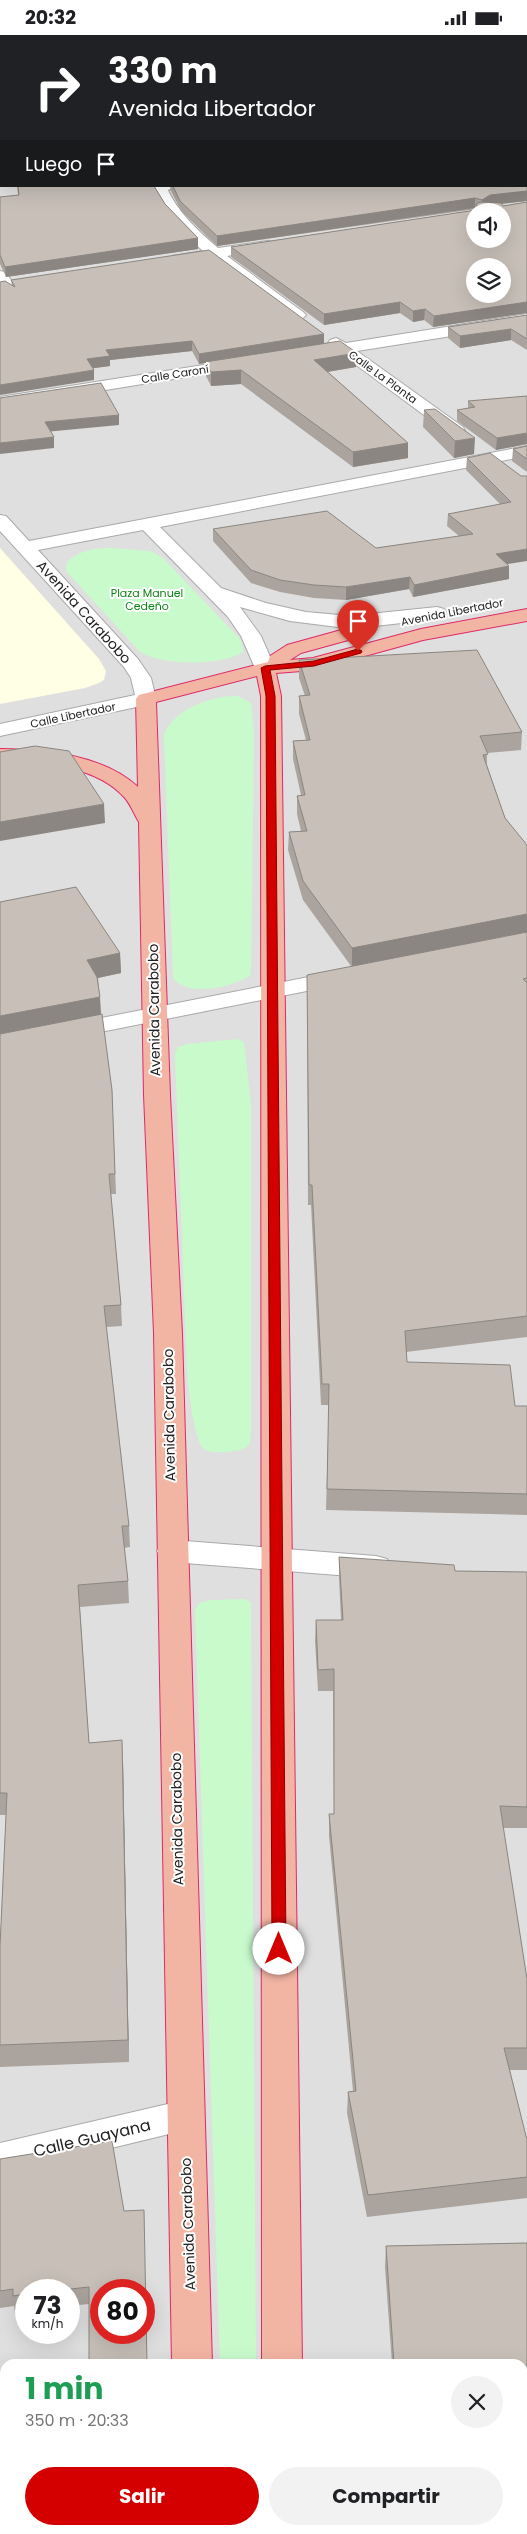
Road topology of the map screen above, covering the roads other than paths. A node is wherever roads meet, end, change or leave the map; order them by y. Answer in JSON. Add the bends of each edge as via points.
{"nodes":[{"id":1,"x":163,"y":187,"type":"edge"},
{"id":2,"x":282,"y":243,"type":"edge"},
{"id":3,"x":214,"y":254,"type":"junction"},
{"id":4,"x":167,"y":261,"type":"edge"},
{"id":5,"x":2,"y":281,"type":"edge"},
{"id":6,"x":25,"y":281,"type":"edge"},
{"id":7,"x":527,"y":319,"type":"edge"},
{"id":8,"x":344,"y":348,"type":"junction"},
{"id":9,"x":295,"y":355,"type":"edge"},
{"id":10,"x":256,"y":362,"type":"edge"},
{"id":11,"x":0,"y":402,"type":"edge"},
{"id":12,"x":527,"y":451,"type":"edge"},
{"id":13,"x":494,"y":457,"type":"junction"},
{"id":14,"x":514,"y":472,"type":"edge"},
{"id":15,"x":0,"y":520,"type":"edge"},
{"id":16,"x":146,"y":523,"type":"junction"},
{"id":17,"x":24,"y":547,"type":"junction"},
{"id":18,"x":214,"y":592,"type":"junction"},
{"id":19,"x":527,"y":598,"type":"edge"},
{"id":20,"x":437,"y":613,"type":"junction"},
{"id":21,"x":527,"y":615,"type":"edge"},
{"id":22,"x":265,"y":668,"type":"junction"},
{"id":23,"x":146,"y":699,"type":"junction"},
{"id":24,"x":0,"y":730,"type":"edge"},
{"id":25,"x":0,"y":755,"type":"edge"},
{"id":26,"x":150,"y":821,"type":"junction"},
{"id":27,"x":361,"y":974,"type":"edge"},
{"id":28,"x":273,"y":991,"type":"junction"},
{"id":29,"x":155,"y":1015,"type":"junction"},
{"id":30,"x":0,"y":1045,"type":"edge"},
{"id":31,"x":172,"y":1551,"type":"junction"},
{"id":32,"x":276,"y":1559,"type":"junction"},
{"id":33,"x":402,"y":1569,"type":"edge"},
{"id":34,"x":185,"y":2116,"type":"junction"},
{"id":35,"x":0,"y":2159,"type":"edge"},
{"id":36,"x":192,"y":2359,"type":"edge"},
{"id":37,"x":282,"y":2359,"type":"edge"}],
"edges":[{"from":1,"to":3,"type":"street","name":"Calle La Planta","via":[[178,217]]},
{"from":2,"to":3,"type":"street"},
{"from":3,"to":4,"type":"street"},
{"from":3,"to":8,"type":"street","name":"Calle La Planta"},
{"from":5,"to":6,"type":"street"},
{"from":7,"to":8,"type":"street"},
{"from":8,"to":9,"type":"street"},
{"from":8,"to":13,"type":"street","name":"Calle La Planta"},
{"from":10,"to":11,"type":"street","name":"Calle Caroní"},
{"from":12,"to":13,"type":"street"},
{"from":13,"to":14,"type":"street","name":"Calle La Planta"},
{"from":13,"to":16,"type":"street"},
{"from":15,"to":17,"type":"street","name":"Avenida Carabobo"},
{"from":16,"to":17,"type":"street"},
{"from":16,"to":18,"type":"street"},
{"from":17,"to":23,"type":"street","name":"Avenida Carabobo","via":[[131,663],[141,678]]},
{"from":18,"to":20,"type":"street","via":[[275,612],[339,621]]},
{"from":18,"to":22,"type":"street","via":[[251,635]]},
{"from":19,"to":20,"type":"highway","name":"Avenida Libertador"},
{"from":20,"to":22,"type":"highway","name":"Avenida Libertador","via":[[294,649]]},
{"from":21,"to":22,"type":"highway","name":"Avenida Libertador","via":[[421,635],[314,664]]},
{"from":22,"to":23,"type":"highway","name":"Avenida Libertador"},
{"from":22,"to":28,"type":"highway","via":[[271,696]]},
{"from":23,"to":24,"type":"street","name":"Calle Libertador"},
{"from":23,"to":26,"type":"highway","name":"Avenida Carabobo"},
{"from":25,"to":26,"type":"highway","via":[[47,758],[92,769],[128,789]]},
{"from":26,"to":29,"type":"highway","name":"Avenida Carabobo"},
{"from":27,"to":28,"type":"street"},
{"from":28,"to":29,"type":"street"},
{"from":28,"to":32,"type":"highway"},
{"from":29,"to":30,"type":"street"},
{"from":29,"to":31,"type":"highway","name":"Avenida Carabobo","via":[[168,1333]]},
{"from":31,"to":32,"type":"street"},
{"from":31,"to":34,"type":"highway","name":"Avenida Carabobo"},
{"from":32,"to":33,"type":"street"},
{"from":32,"to":37,"type":"highway"},
{"from":34,"to":35,"type":"street","name":"Calle Guayana"},
{"from":34,"to":36,"type":"highway","name":"Avenida Carabobo"}]}
